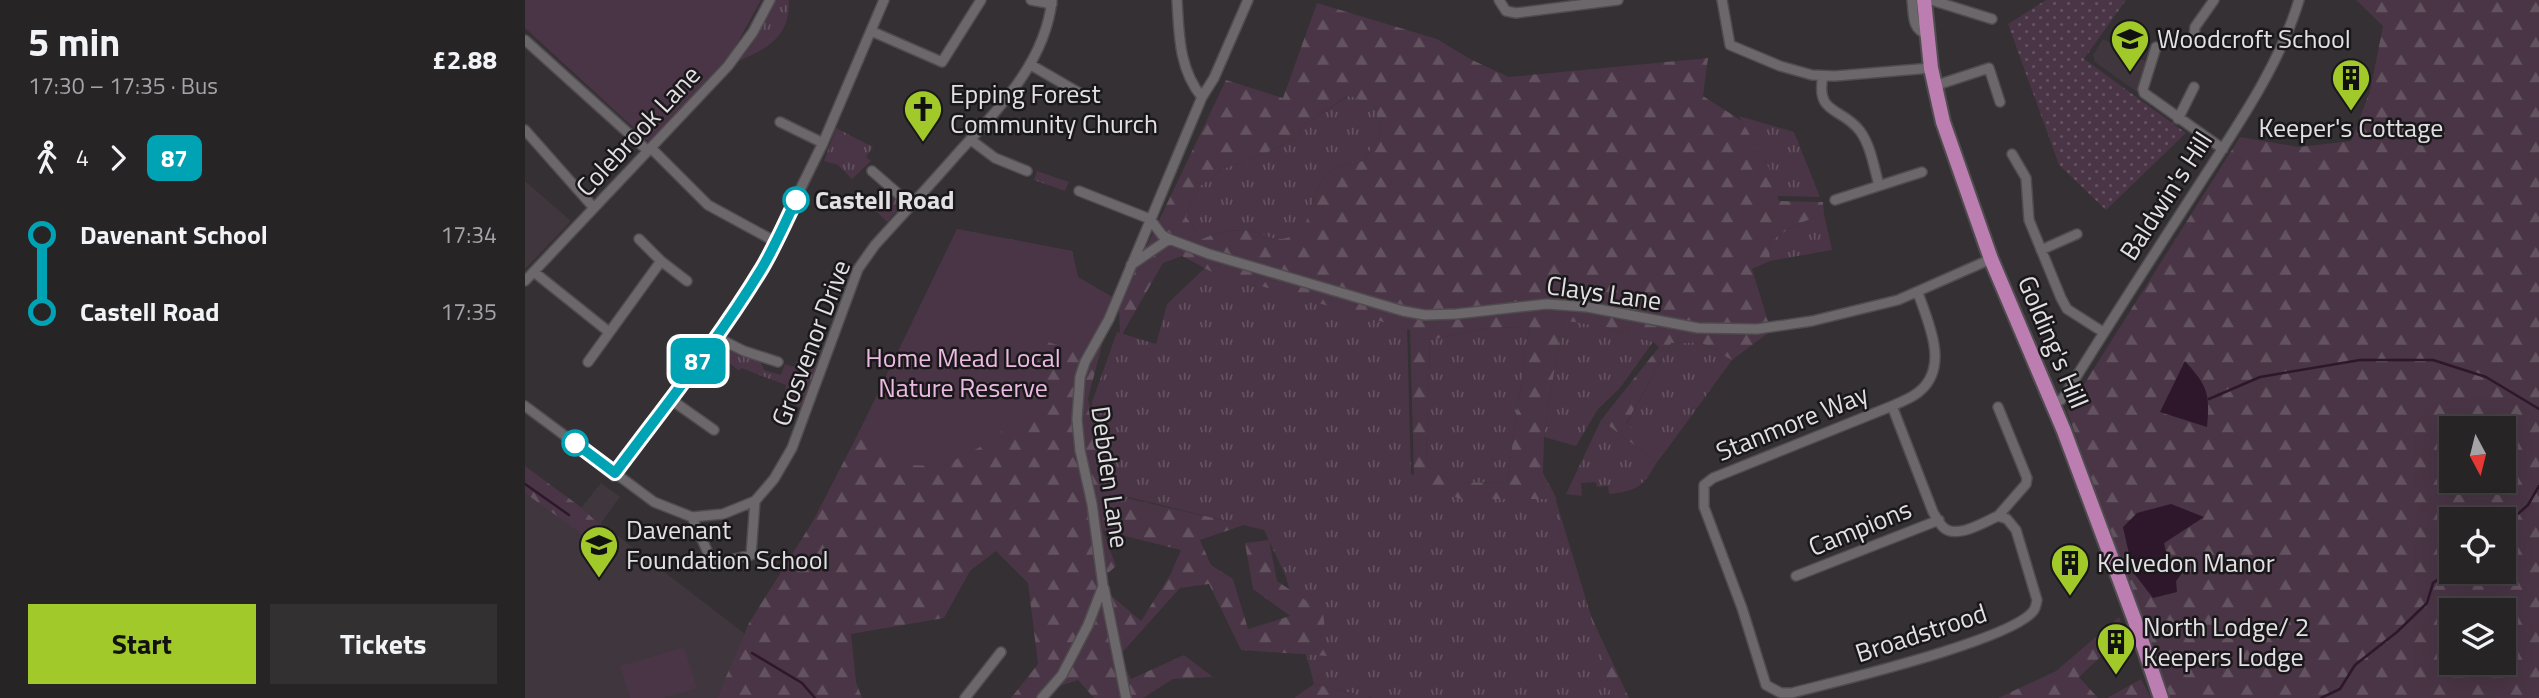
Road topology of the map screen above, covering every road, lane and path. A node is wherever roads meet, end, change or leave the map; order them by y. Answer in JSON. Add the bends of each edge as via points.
{"nodes":[{"id":1,"x":770,"y":0,"type":"edge"},
{"id":2,"x":884,"y":0,"type":"edge"},
{"id":3,"x":981,"y":0,"type":"edge"},
{"id":4,"x":1031,"y":0,"type":"edge"},
{"id":5,"x":1177,"y":0,"type":"edge"},
{"id":6,"x":1248,"y":0,"type":"edge"},
{"id":7,"x":1499,"y":0,"type":"edge"},
{"id":8,"x":1618,"y":0,"type":"edge"},
{"id":9,"x":1722,"y":0,"type":"edge"},
{"id":10,"x":1912,"y":0,"type":"edge"},
{"id":11,"x":1924,"y":0,"type":"edge"},
{"id":12,"x":1931,"y":0,"type":"edge"},
{"id":13,"x":2214,"y":0,"type":"edge"},
{"id":14,"x":2299,"y":0,"type":"edge"},
{"id":15,"x":1052,"y":2,"type":"edge"},
{"id":16,"x":1992,"y":19,"type":"dead end"},
{"id":17,"x":871,"y":31,"type":"junction"},
{"id":18,"x":1927,"y":34,"type":"junction"},
{"id":19,"x":2195,"y":38,"type":"dead end"},
{"id":20,"x":525,"y":40,"type":"edge"},
{"id":21,"x":2156,"y":47,"type":"dead end"},
{"id":22,"x":1031,"y":65,"type":"junction"},
{"id":23,"x":1931,"y":68,"type":"junction"},
{"id":24,"x":1823,"y":76,"type":"junction"},
{"id":25,"x":1934,"y":86,"type":"junction"},
{"id":26,"x":2194,"y":87,"type":"dead end"},
{"id":27,"x":1081,"y":94,"type":"dead end"},
{"id":28,"x":1202,"y":97,"type":"junction"},
{"id":29,"x":2000,"y":102,"type":"dead end"},
{"id":30,"x":2178,"y":118,"type":"junction"},
{"id":31,"x":780,"y":122,"type":"dead end"},
{"id":32,"x":525,"y":130,"type":"edge"},
{"id":33,"x":971,"y":140,"type":"junction"},
{"id":34,"x":823,"y":143,"type":"junction"},
{"id":35,"x":649,"y":149,"type":"junction"},
{"id":36,"x":2223,"y":149,"type":"junction"},
{"id":37,"x":2012,"y":154,"type":"dead end"},
{"id":38,"x":872,"y":171,"type":"dead end"},
{"id":39,"x":1027,"y":171,"type":"dead end"},
{"id":40,"x":1922,"y":172,"type":"dead end"},
{"id":41,"x":1879,"y":185,"type":"junction"},
{"id":42,"x":1079,"y":191,"type":"dead end"},
{"id":43,"x":1835,"y":200,"type":"dead end"},
{"id":44,"x":911,"y":205,"type":"junction"},
{"id":45,"x":594,"y":208,"type":"junction"},
{"id":46,"x":1150,"y":219,"type":"junction"},
{"id":47,"x":2077,"y":234,"type":"dead end"},
{"id":48,"x":639,"y":239,"type":"dead end"},
{"id":49,"x":1169,"y":239,"type":"junction"},
{"id":50,"x":776,"y":242,"type":"junction"},
{"id":51,"x":2041,"y":250,"type":"junction"},
{"id":52,"x":1991,"y":259,"type":"junction"},
{"id":53,"x":661,"y":261,"type":"junction"},
{"id":54,"x":1131,"y":265,"type":"junction"},
{"id":55,"x":534,"y":272,"type":"junction"},
{"id":56,"x":525,"y":281,"type":"edge"},
{"id":57,"x":687,"y":281,"type":"dead end"},
{"id":58,"x":1918,"y":293,"type":"junction"},
{"id":59,"x":609,"y":332,"type":"junction"},
{"id":60,"x":2103,"y":332,"type":"junction"},
{"id":61,"x":716,"y":337,"type":"junction"},
{"id":62,"x":588,"y":362,"type":"dead end"},
{"id":63,"x":778,"y":362,"type":"dead end"},
{"id":64,"x":670,"y":399,"type":"junction"},
{"id":65,"x":2052,"y":402,"type":"junction"},
{"id":66,"x":525,"y":406,"type":"edge"},
{"id":67,"x":1892,"y":406,"type":"junction"},
{"id":68,"x":1998,"y":407,"type":"dead end"},
{"id":69,"x":714,"y":430,"type":"dead end"},
{"id":70,"x":615,"y":475,"type":"junction"},
{"id":71,"x":755,"y":501,"type":"junction"},
{"id":72,"x":1998,"y":516,"type":"junction"},
{"id":73,"x":692,"y":517,"type":"junction"},
{"id":74,"x":1939,"y":520,"type":"junction"},
{"id":75,"x":1796,"y":576,"type":"dead end"},
{"id":76,"x":1103,"y":586,"type":"junction"},
{"id":77,"x":1742,"y":608,"type":"joint"},
{"id":78,"x":1001,"y":652,"type":"dead end"},
{"id":79,"x":965,"y":698,"type":"edge"},
{"id":80,"x":1042,"y":698,"type":"edge"},
{"id":81,"x":1126,"y":698,"type":"edge"},
{"id":82,"x":2161,"y":698,"type":"edge"}],
"edges":[{"from":1,"to":35,"type":"street","name":"Colebrook Lane","via":[[728,66]]},
{"from":2,"to":17,"type":"street"},
{"from":3,"to":17,"type":"street","via":[[943,62]]},
{"from":4,"to":15,"type":"street"},
{"from":5,"to":28,"type":"street","via":[[1180,47],[1188,78]]},
{"from":6,"to":28,"type":"street","name":"Debden Lane"},
{"from":7,"to":8,"type":"street","via":[[1506,11],[1515,13]]},
{"from":9,"to":24,"type":"street","via":[[1730,45],[1780,66]]},
{"from":10,"to":18,"type":"street","via":[[1915,27]]},
{"from":11,"to":18,"type":"main road","name":"Golding's Hill"},
{"from":12,"to":16,"type":"street"},
{"from":13,"to":19,"type":"street","via":[[2195,27]]},
{"from":14,"to":36,"type":"street","name":"Baldwin's Hill","via":[[2274,59]]},
{"from":15,"to":22,"type":"street","name":"Grosvenor Drive"},
{"from":17,"to":34,"type":"street"},
{"from":18,"to":23,"type":"main road","name":"Golding's Hill"},
{"from":20,"to":35,"type":"street"},
{"from":21,"to":30,"type":"street","via":[[2144,93]]},
{"from":22,"to":27,"type":"street"},
{"from":22,"to":33,"type":"street","name":"Grosvenor Drive"},
{"from":23,"to":24,"type":"street"},
{"from":23,"to":25,"type":"main road","name":"Golding's Hill"},
{"from":24,"to":41,"type":"street","via":[[1822,99],[1860,130]]},
{"from":25,"to":29,"type":"street","via":[[1989,68]]},
{"from":25,"to":52,"type":"main road","name":"Golding's Hill"},
{"from":26,"to":30,"type":"street"},
{"from":28,"to":46,"type":"street","name":"Debden Lane"},
{"from":30,"to":36,"type":"street"},
{"from":31,"to":34,"type":"street"},
{"from":32,"to":45,"type":"street"},
{"from":33,"to":39,"type":"street","via":[[995,158]]},
{"from":33,"to":44,"type":"street","name":"Grosvenor Drive"},
{"from":34,"to":50,"type":"street"},
{"from":35,"to":45,"type":"street","name":"Colebrook Lane"},
{"from":35,"to":50,"type":"street","via":[[708,205]]},
{"from":36,"to":60,"type":"street","name":"Baldwin's Hill"},
{"from":37,"to":51,"type":"street","via":[[2026,178],[2029,220]]},
{"from":38,"to":44,"type":"street"},
{"from":40,"to":41,"type":"street"},
{"from":41,"to":43,"type":"street"},
{"from":42,"to":46,"type":"street"},
{"from":44,"to":71,"type":"street","name":"Grosvenor Drive","via":[[858,269],[792,448]]},
{"from":45,"to":55,"type":"street","name":"Colebrook Lane"},
{"from":46,"to":49,"type":"street","name":"Clays Lane"},
{"from":46,"to":54,"type":"street","name":"Debden Lane"},
{"from":47,"to":51,"type":"street"},
{"from":48,"to":53,"type":"street"},
{"from":49,"to":54,"type":"street"},
{"from":49,"to":58,"type":"street","name":"Clays Lane","via":[[1425,315],[1547,304],[1698,328],[1757,329],[1812,321]]},
{"from":50,"to":61,"type":"street"},
{"from":51,"to":60,"type":"street","via":[[2067,309]]},
{"from":52,"to":58,"type":"street","name":"Clays Lane"},
{"from":52,"to":65,"type":"main road","name":"Golding's Hill"},
{"from":53,"to":57,"type":"street"},
{"from":53,"to":59,"type":"street"},
{"from":54,"to":76,"type":"street","name":"Debden Lane","via":[[1085,362],[1078,392],[1080,450]]},
{"from":55,"to":56,"type":"street","name":"Colebrook Lane"},
{"from":55,"to":59,"type":"street"},
{"from":58,"to":67,"type":"street","name":"Stanmore Way","via":[[1933,339],[1934,365],[1924,388]]},
{"from":59,"to":62,"type":"street"},
{"from":60,"to":65,"type":"street","name":"Baldwin's Hill","via":[[2065,395]]},
{"from":61,"to":63,"type":"street"},
{"from":61,"to":64,"type":"street"},
{"from":64,"to":69,"type":"street"},
{"from":64,"to":70,"type":"street"},
{"from":65,"to":82,"type":"main road","name":"Golding's Hill"},
{"from":66,"to":70,"type":"street","name":"Grosvenor Drive"},
{"from":67,"to":74,"type":"street"},
{"from":67,"to":77,"type":"street","name":"Stanmore Way","via":[[1704,485],[1704,507]]},
{"from":68,"to":72,"type":"street","via":[[2027,478]]},
{"from":70,"to":73,"type":"street","name":"Grosvenor Drive","via":[[655,502]]},
{"from":71,"to":73,"type":"street","name":"Grosvenor Drive","via":[[723,514]]},
{"from":71,"to":73,"type":"street","via":[[751,555],[713,564]]},
{"from":72,"to":74,"type":"street","via":[[1951,532]]},
{"from":72,"to":77,"type":"street","name":"Broadstrood","via":[[2016,530],[2037,600],[2033,612],[1979,640],[1890,668],[1781,693],[1766,685]]},
{"from":74,"to":75,"type":"street","name":"Campions"},
{"from":76,"to":80,"type":"street","name":"Debden Lane","via":[[1062,675]]},
{"from":76,"to":81,"type":"street"},
{"from":78,"to":79,"type":"street"}]}
